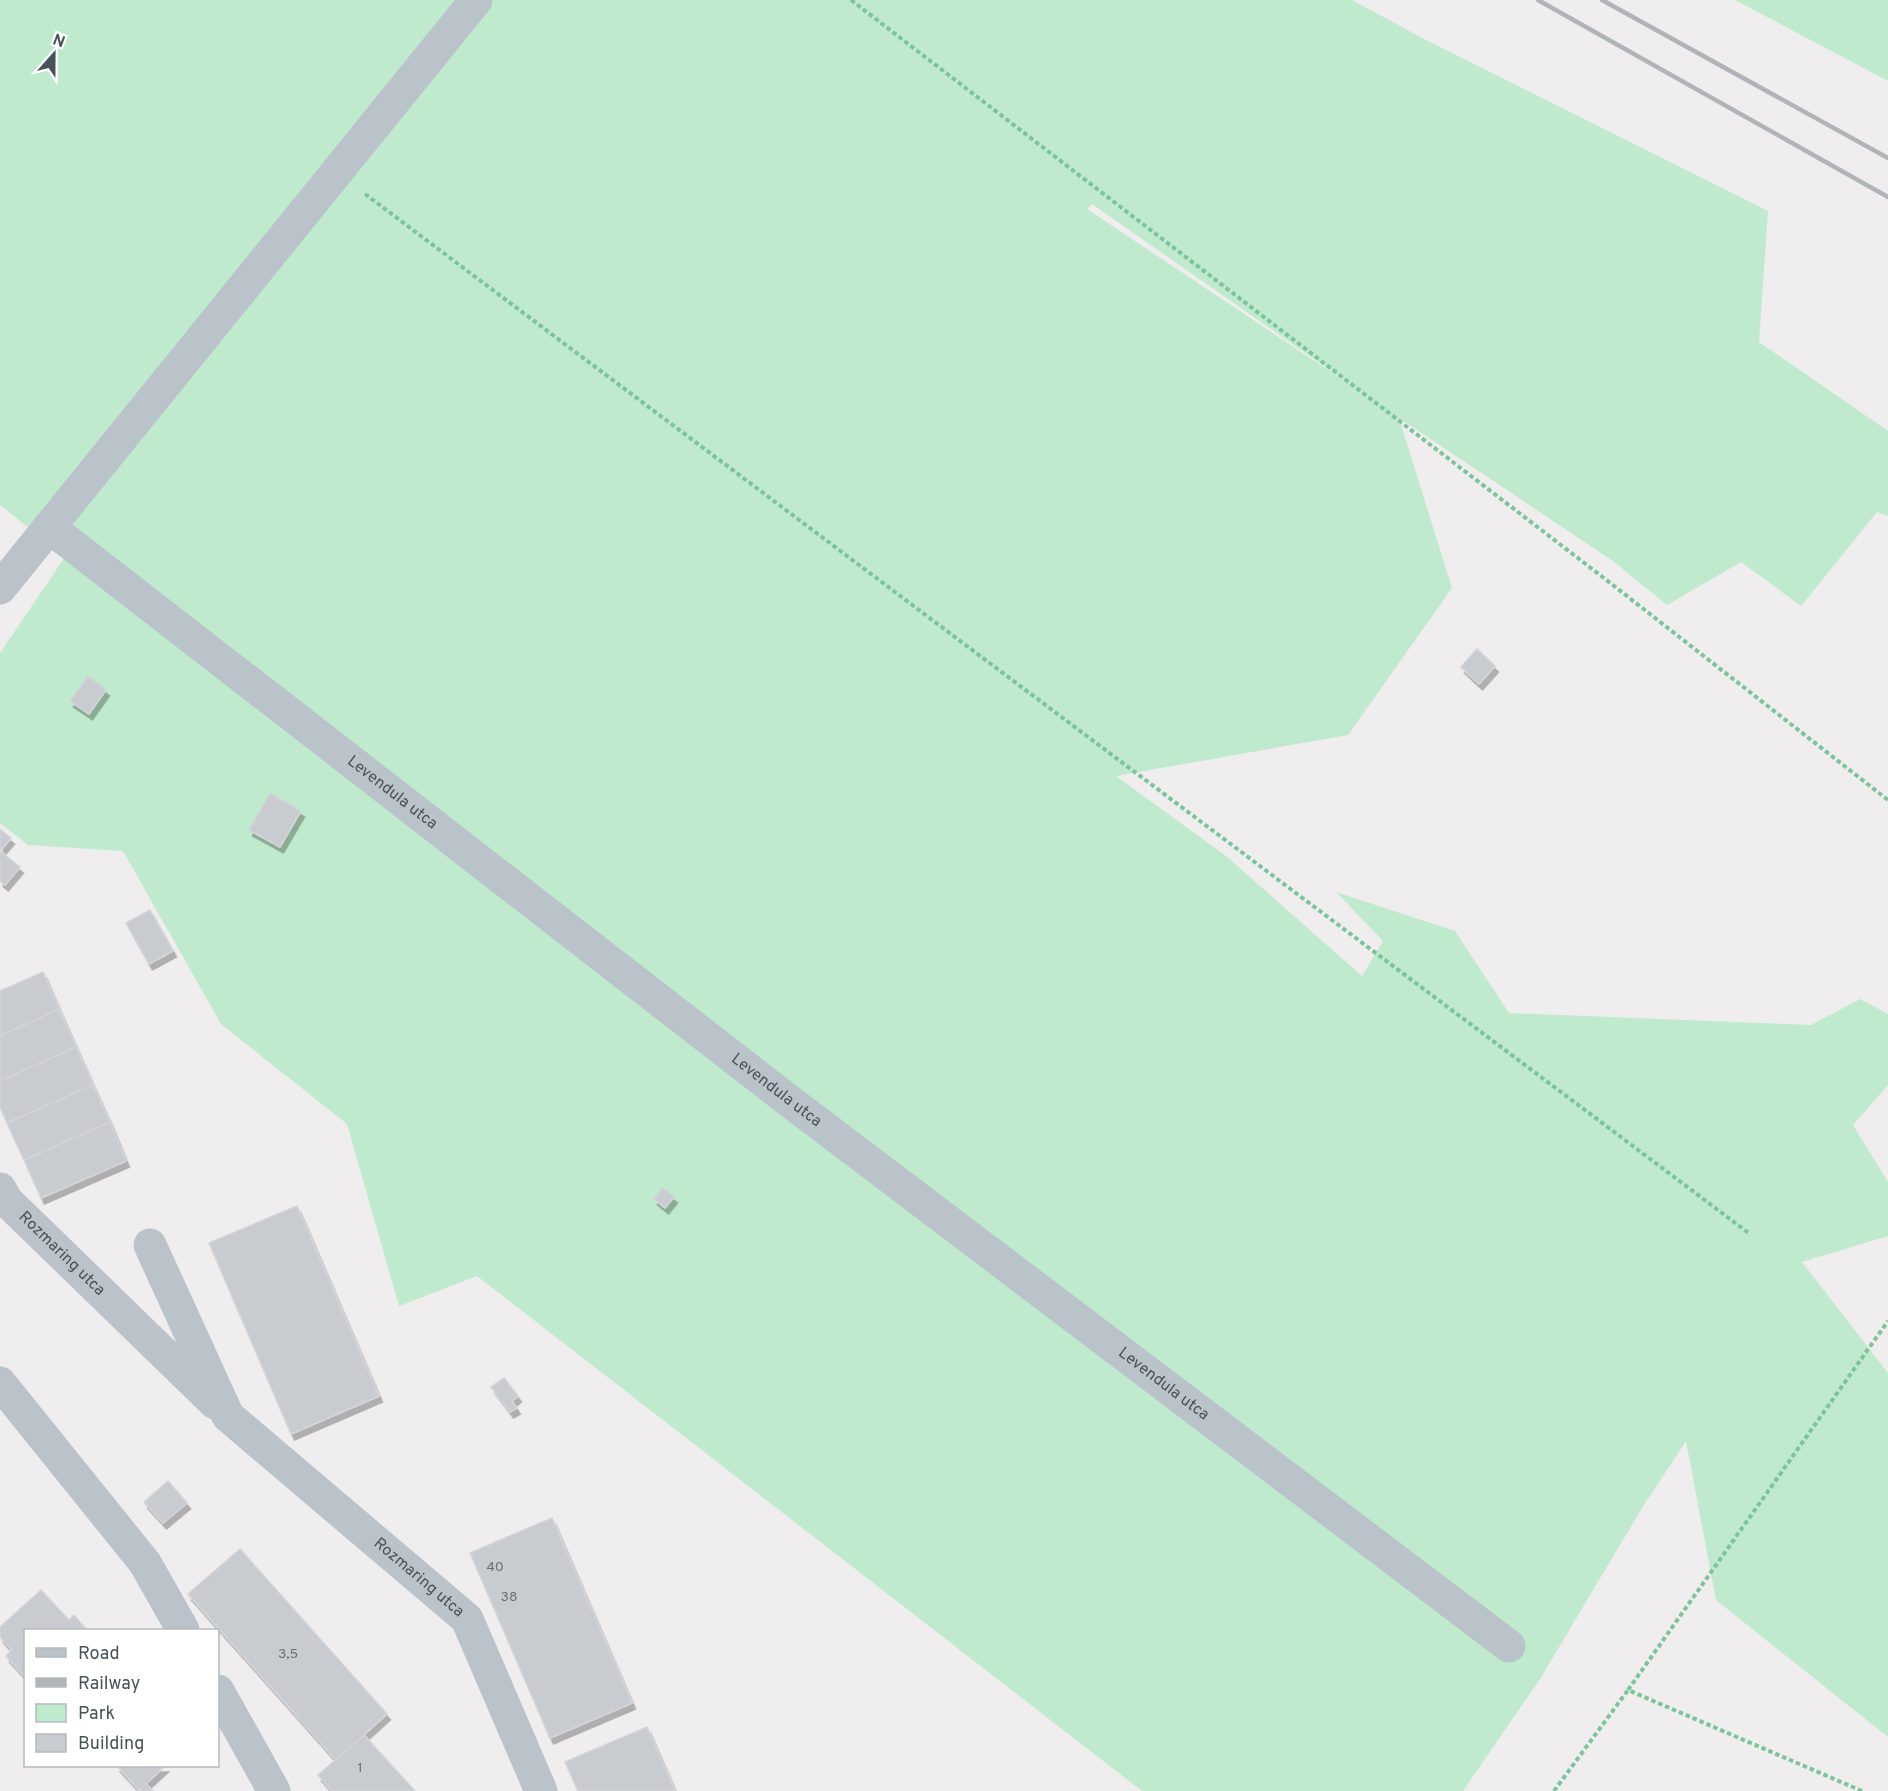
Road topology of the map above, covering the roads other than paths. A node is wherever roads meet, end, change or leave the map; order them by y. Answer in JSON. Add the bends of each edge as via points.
{"nodes":[{"id":1,"x":476,"y":0,"type":"edge"},
{"id":2,"x":49,"y":527,"type":"junction"},
{"id":3,"x":0,"y":588,"type":"edge"},
{"id":4,"x":0,"y":1189,"type":"edge"},
{"id":5,"x":150,"y":1245,"type":"dead end"},
{"id":6,"x":0,"y":1383,"type":"edge"},
{"id":7,"x":228,"y":1416,"type":"junction"},
{"id":8,"x":182,"y":1629,"type":"edge"},
{"id":9,"x":1509,"y":1646,"type":"dead end"},
{"id":10,"x":219,"y":1693,"type":"edge"},
{"id":11,"x":274,"y":1791,"type":"edge"},
{"id":12,"x":541,"y":1791,"type":"edge"}],
"edges":[{"from":1,"to":2,"type":"street"},
{"from":2,"to":3,"type":"street"},
{"from":2,"to":9,"type":"street","name":"Levendula utca","via":[[784,1097]]},
{"from":4,"to":7,"type":"street","name":"Rozmaring utca","via":[[7,1201]]},
{"from":5,"to":7,"type":"street","name":"Rozmaring utca"},
{"from":6,"to":8,"type":"street","via":[[145,1563]]},
{"from":7,"to":12,"type":"street","name":"Rozmaring utca","via":[[467,1619]]},
{"from":10,"to":11,"type":"street"}]}
